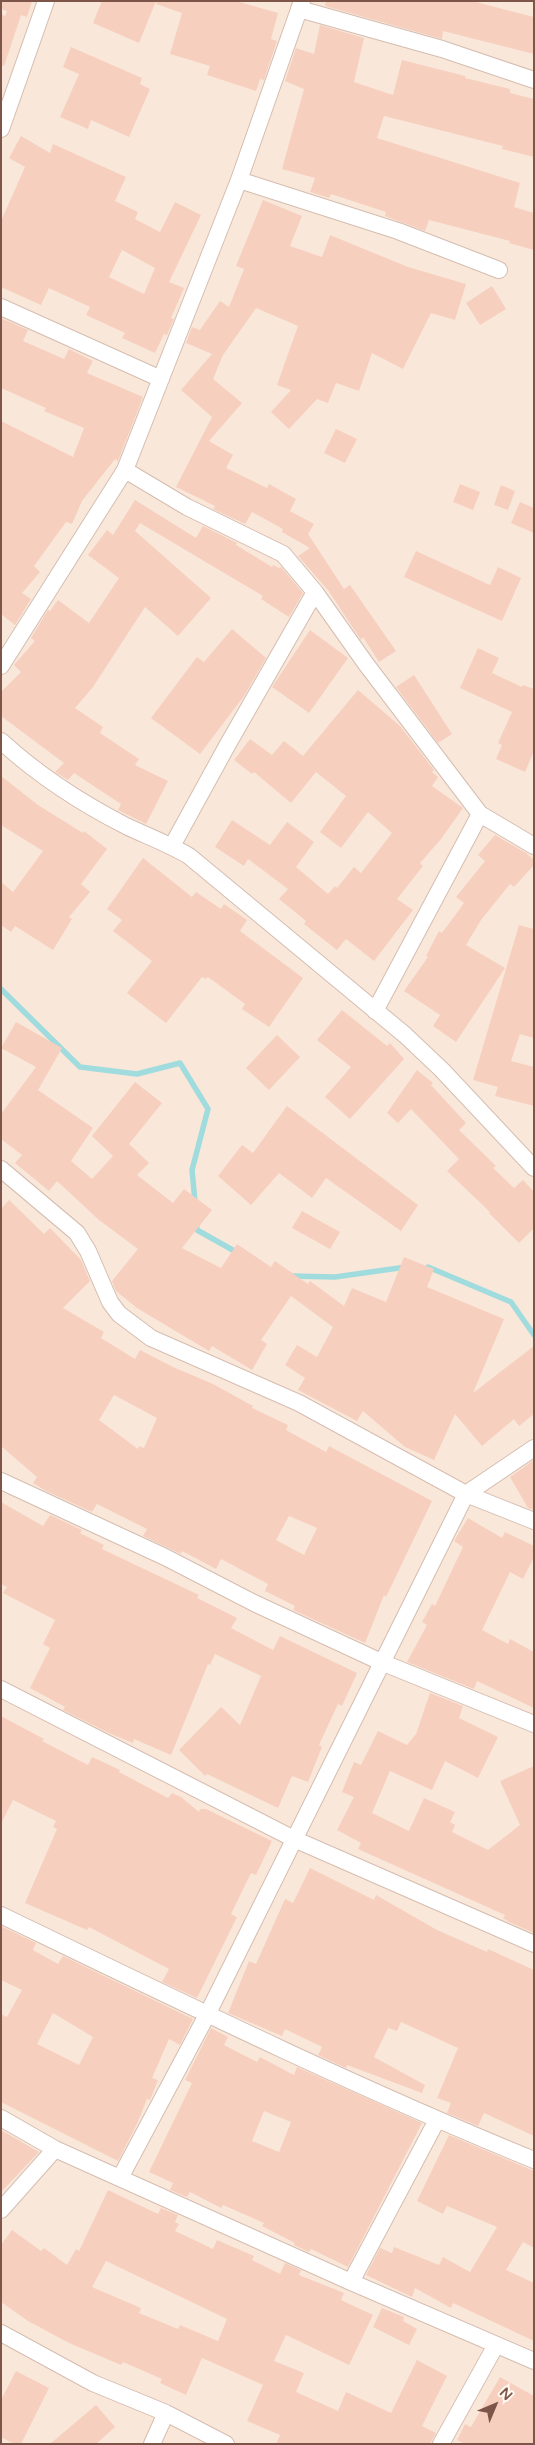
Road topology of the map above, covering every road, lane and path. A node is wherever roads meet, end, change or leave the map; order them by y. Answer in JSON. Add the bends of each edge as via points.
{"nodes":[{"id":1,"x":46,"y":1,"type":"edge"},
{"id":2,"x":300,"y":5,"type":"edge"},
{"id":3,"x":534,"y":80,"type":"edge"},
{"id":4,"x":3,"y":119,"type":"edge"},
{"id":5,"x":239,"y":180,"type":"junction"},
{"id":6,"x":499,"y":270,"type":"dead end"},
{"id":7,"x":1,"y":307,"type":"edge"},
{"id":8,"x":161,"y":379,"type":"junction"},
{"id":9,"x":125,"y":470,"type":"junction"},
{"id":10,"x":315,"y":592,"type":"junction"},
{"id":11,"x":1,"y":666,"type":"edge"},
{"id":12,"x":1,"y":741,"type":"edge"},
{"id":13,"x":480,"y":814,"type":"junction"},
{"id":14,"x":172,"y":846,"type":"junction"},
{"id":15,"x":534,"y":846,"type":"edge"},
{"id":16,"x":375,"y":1011,"type":"junction"},
{"id":17,"x":1,"y":1168,"type":"edge"},
{"id":18,"x":534,"y":1168,"type":"edge"},
{"id":19,"x":534,"y":1448,"type":"edge"},
{"id":20,"x":1,"y":1481,"type":"edge"},
{"id":21,"x":466,"y":1494,"type":"junction"},
{"id":22,"x":534,"y":1522,"type":"edge"},
{"id":23,"x":381,"y":1662,"type":"junction"},
{"id":24,"x":1,"y":1690,"type":"edge"},
{"id":25,"x":534,"y":1724,"type":"edge"},
{"id":26,"x":294,"y":1839,"type":"junction"},
{"id":27,"x":1,"y":1915,"type":"edge"},
{"id":28,"x":534,"y":1944,"type":"edge"},
{"id":29,"x":207,"y":2015,"type":"junction"},
{"id":30,"x":1,"y":2118,"type":"edge"},
{"id":31,"x":437,"y":2120,"type":"junction"},
{"id":32,"x":55,"y":2149,"type":"junction"},
{"id":33,"x":534,"y":2160,"type":"edge"},
{"id":34,"x":120,"y":2178,"type":"junction"},
{"id":35,"x":1,"y":2210,"type":"edge"},
{"id":36,"x":351,"y":2282,"type":"junction"},
{"id":37,"x":1,"y":2333,"type":"edge"},
{"id":38,"x":496,"y":2344,"type":"junction"},
{"id":39,"x":534,"y":2361,"type":"edge"},
{"id":40,"x":166,"y":2414,"type":"junction"},
{"id":41,"x":152,"y":2444,"type":"edge"},
{"id":42,"x":226,"y":2444,"type":"edge"},
{"id":43,"x":441,"y":2444,"type":"edge"}],
"edges":[{"from":1,"to":4,"type":"street"},
{"from":2,"to":3,"type":"street"},
{"from":2,"to":5,"type":"street"},
{"from":5,"to":6,"type":"street","via":[[398,231]]},
{"from":5,"to":8,"type":"street"},
{"from":7,"to":8,"type":"street"},
{"from":8,"to":9,"type":"street"},
{"from":9,"to":10,"type":"street","via":[[187,507],[283,554]]},
{"from":9,"to":11,"type":"street"},
{"from":10,"to":13,"type":"street"},
{"from":10,"to":14,"type":"street"},
{"from":12,"to":14,"type":"street","via":[[70,794],[126,826]]},
{"from":13,"to":15,"type":"street"},
{"from":13,"to":16,"type":"street"},
{"from":14,"to":16,"type":"street","via":[[217,879]]},
{"from":16,"to":18,"type":"street","via":[[442,1070]]},
{"from":17,"to":21,"type":"street","via":[[78,1233],[110,1302],[119,1314],[151,1338],[298,1403]]},
{"from":19,"to":21,"type":"street"},
{"from":20,"to":23,"type":"street"},
{"from":21,"to":22,"type":"street"},
{"from":21,"to":23,"type":"street"},
{"from":23,"to":25,"type":"street"},
{"from":23,"to":26,"type":"street"},
{"from":24,"to":26,"type":"street"},
{"from":26,"to":28,"type":"street"},
{"from":26,"to":29,"type":"street"},
{"from":27,"to":29,"type":"street"},
{"from":29,"to":31,"type":"street"},
{"from":29,"to":34,"type":"street"},
{"from":30,"to":32,"type":"street"},
{"from":31,"to":33,"type":"street"},
{"from":31,"to":36,"type":"street"},
{"from":32,"to":34,"type":"street"},
{"from":32,"to":35,"type":"street"},
{"from":34,"to":36,"type":"street"},
{"from":36,"to":38,"type":"street"},
{"from":37,"to":40,"type":"street","via":[[94,2383]]},
{"from":38,"to":39,"type":"street"},
{"from":38,"to":43,"type":"street"},
{"from":40,"to":41,"type":"street"},
{"from":40,"to":42,"type":"street"}]}
